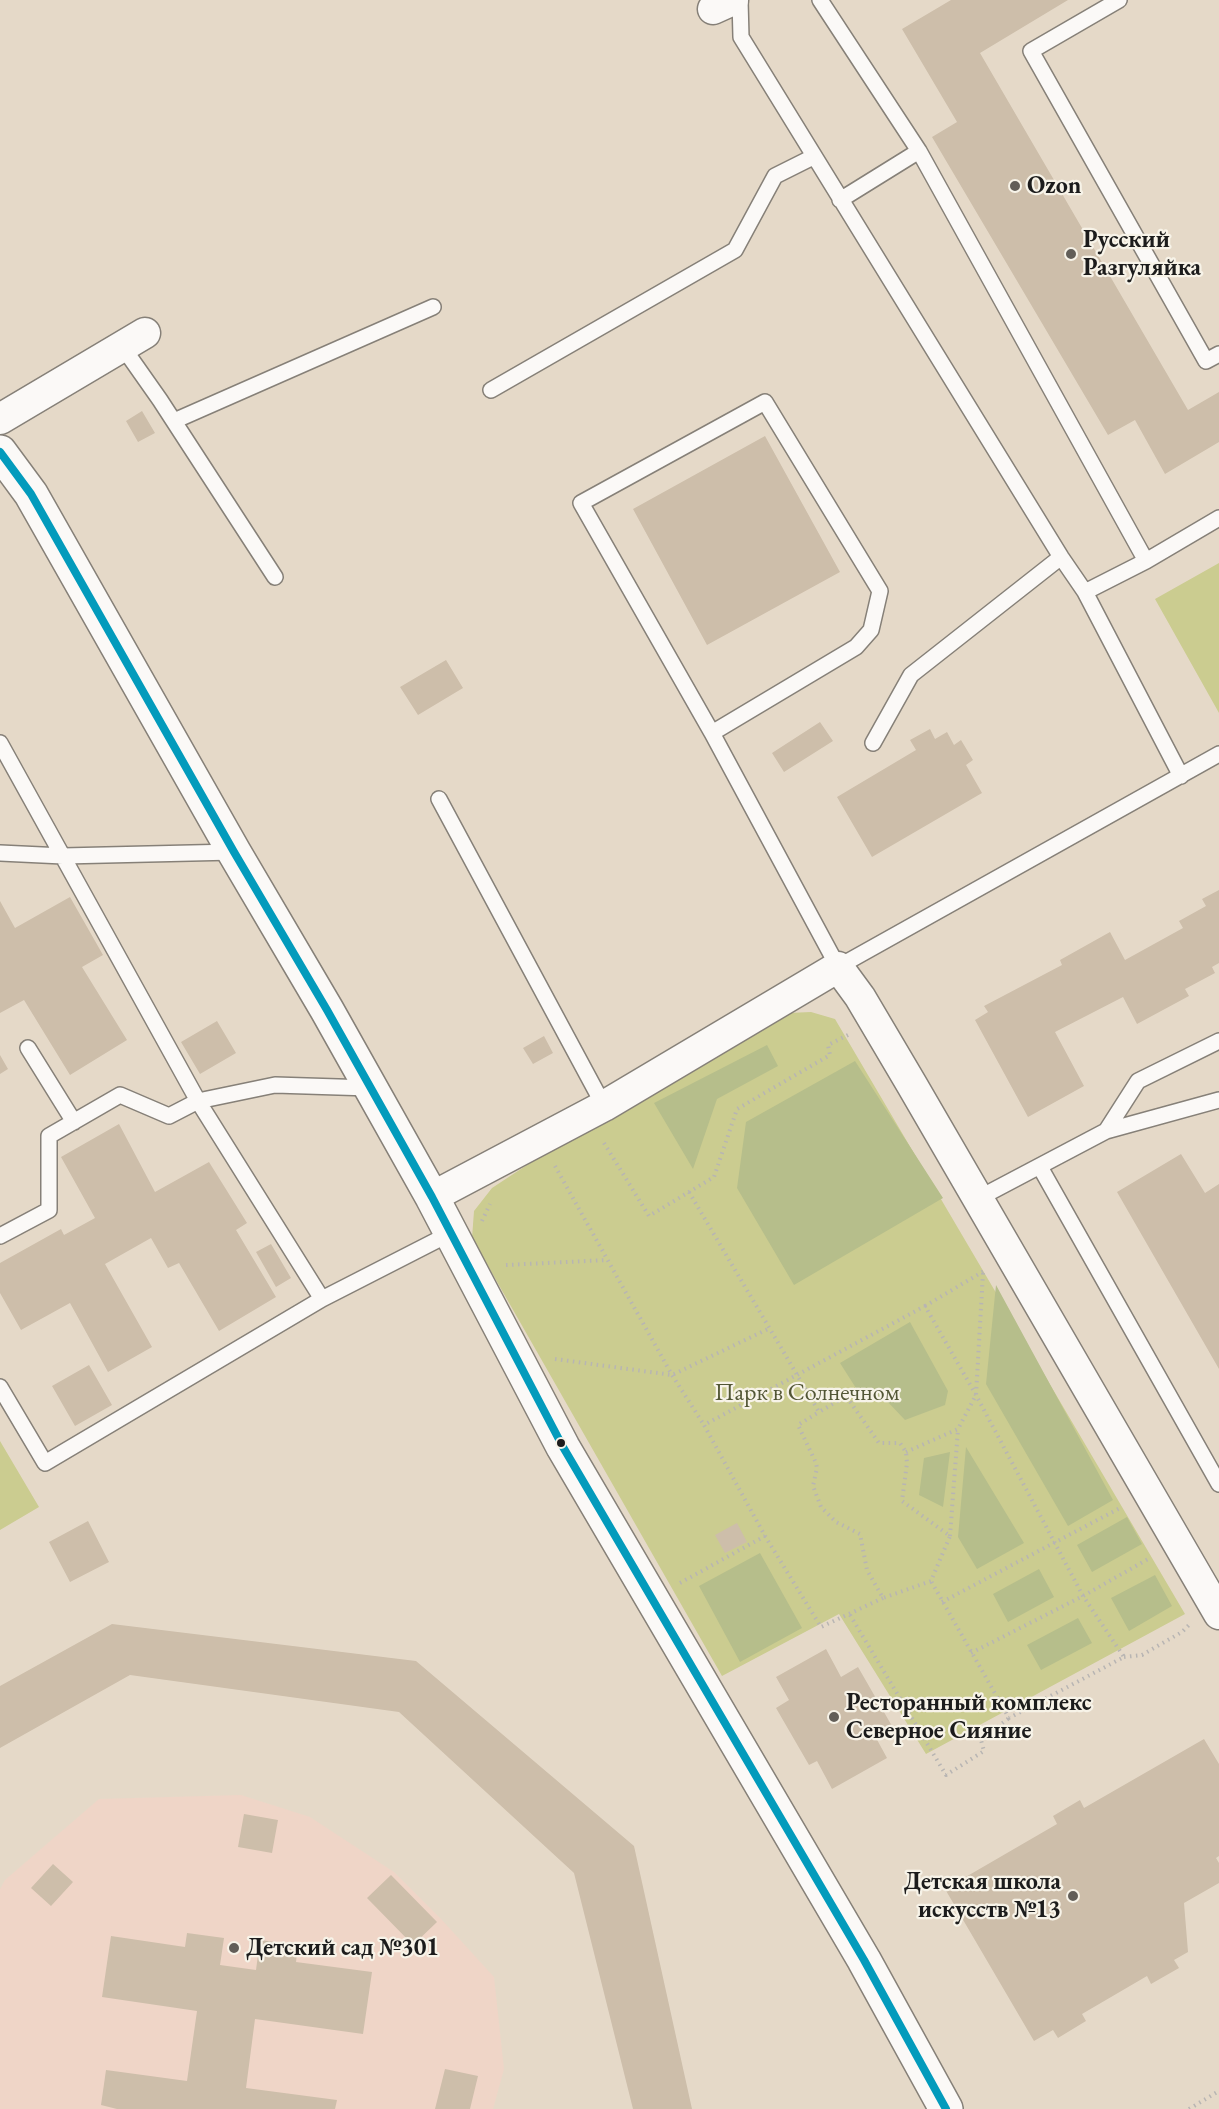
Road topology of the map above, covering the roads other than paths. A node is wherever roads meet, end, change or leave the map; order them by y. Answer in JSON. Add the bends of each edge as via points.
{"nodes":[{"id":1,"x":820,"y":0,"type":"edge"},
{"id":2,"x":1119,"y":0,"type":"edge"},
{"id":3,"x":729,"y":3,"type":"edge"},
{"id":4,"x":919,"y":151,"type":"junction"},
{"id":5,"x":813,"y":157,"type":"junction"},
{"id":6,"x":840,"y":200,"type":"junction"},
{"id":7,"x":433,"y":307,"type":"dead end"},
{"id":8,"x":134,"y":340,"type":"joint"},
{"id":9,"x":1219,"y":354,"type":"edge"},
{"id":10,"x":491,"y":390,"type":"dead end"},
{"id":11,"x":0,"y":419,"type":"edge"},
{"id":12,"x":174,"y":422,"type":"junction"},
{"id":13,"x":0,"y":452,"type":"edge"},
{"id":14,"x":1219,"y":518,"type":"edge"},
{"id":15,"x":1061,"y":557,"type":"junction"},
{"id":16,"x":1146,"y":561,"type":"junction"},
{"id":17,"x":274,"y":577,"type":"dead end"},
{"id":18,"x":1085,"y":592,"type":"junction"},
{"id":19,"x":712,"y":733,"type":"junction"},
{"id":20,"x":0,"y":743,"type":"edge"},
{"id":21,"x":873,"y":743,"type":"dead end"},
{"id":22,"x":1219,"y":754,"type":"edge"},
{"id":23,"x":1181,"y":776,"type":"junction"},
{"id":24,"x":439,"y":799,"type":"dead end"},
{"id":25,"x":234,"y":852,"type":"junction"},
{"id":26,"x":0,"y":853,"type":"edge"},
{"id":27,"x":63,"y":856,"type":"junction"},
{"id":28,"x":837,"y":967,"type":"junction"},
{"id":29,"x":1219,"y":1041,"type":"edge"},
{"id":30,"x":28,"y":1047,"type":"dead end"},
{"id":31,"x":370,"y":1088,"type":"junction"},
{"id":32,"x":198,"y":1101,"type":"junction"},
{"id":33,"x":1219,"y":1101,"type":"edge"},
{"id":34,"x":604,"y":1106,"type":"junction"},
{"id":35,"x":74,"y":1122,"type":"junction"},
{"id":36,"x":1106,"y":1131,"type":"junction"},
{"id":37,"x":1041,"y":1167,"type":"junction"},
{"id":38,"x":432,"y":1197,"type":"junction"},
{"id":39,"x":979,"y":1198,"type":"junction"},
{"id":40,"x":464,"y":1232,"type":"junction"},
{"id":41,"x":0,"y":1236,"type":"edge"},
{"id":42,"x":322,"y":1299,"type":"junction"},
{"id":43,"x":0,"y":1387,"type":"edge"},
{"id":44,"x":1219,"y":1484,"type":"edge"},
{"id":45,"x":1219,"y":1614,"type":"edge"},
{"id":46,"x":946,"y":2109,"type":"edge"}],
"edges":[{"from":1,"to":4,"type":"lane"},
{"from":2,"to":9,"type":"lane","via":[[1031,51],[1206,361]]},
{"from":3,"to":5,"type":"lane","via":[[741,37]]},
{"from":4,"to":6,"type":"lane"},
{"from":4,"to":16,"type":"lane"},
{"from":5,"to":6,"type":"lane"},
{"from":5,"to":10,"type":"lane","via":[[775,176],[735,249]]},
{"from":6,"to":15,"type":"lane"},
{"from":7,"to":12,"type":"lane"},
{"from":8,"to":11,"type":"street"},
{"from":8,"to":12,"type":"lane"},
{"from":12,"to":17,"type":"lane"},
{"from":13,"to":25,"type":"street","via":[[31,494]]},
{"from":14,"to":16,"type":"lane"},
{"from":15,"to":18,"type":"lane"},
{"from":15,"to":21,"type":"lane","via":[[911,675]]},
{"from":16,"to":18,"type":"lane"},
{"from":18,"to":23,"type":"lane"},
{"from":19,"to":19,"type":"lane","via":[[856,647],[871,630],[880,591],[765,402],[581,503]]},
{"from":19,"to":28,"type":"lane"},
{"from":20,"to":27,"type":"lane"},
{"from":22,"to":23,"type":"lane"},
{"from":23,"to":28,"type":"lane"},
{"from":24,"to":34,"type":"lane"},
{"from":25,"to":27,"type":"lane"},
{"from":25,"to":31,"type":"street"},
{"from":26,"to":27,"type":"lane"},
{"from":27,"to":32,"type":"lane"},
{"from":28,"to":34,"type":"street"},
{"from":28,"to":39,"type":"street","via":[[860,998]]},
{"from":29,"to":36,"type":"lane","via":[[1138,1081]]},
{"from":30,"to":35,"type":"lane"},
{"from":31,"to":32,"type":"lane","via":[[274,1085]]},
{"from":31,"to":38,"type":"street"},
{"from":32,"to":35,"type":"lane","via":[[170,1116],[120,1095]]},
{"from":32,"to":42,"type":"lane"},
{"from":33,"to":36,"type":"lane"},
{"from":34,"to":38,"type":"street"},
{"from":35,"to":41,"type":"lane","via":[[50,1136],[48,1210]]},
{"from":36,"to":37,"type":"lane"},
{"from":37,"to":39,"type":"lane"},
{"from":37,"to":44,"type":"lane"},
{"from":38,"to":40,"type":"street"},
{"from":39,"to":45,"type":"street"},
{"from":40,"to":42,"type":"lane"},
{"from":40,"to":46,"type":"street","via":[[563,1447],[864,1960]]},
{"from":42,"to":43,"type":"lane","via":[[45,1463]]}]}
